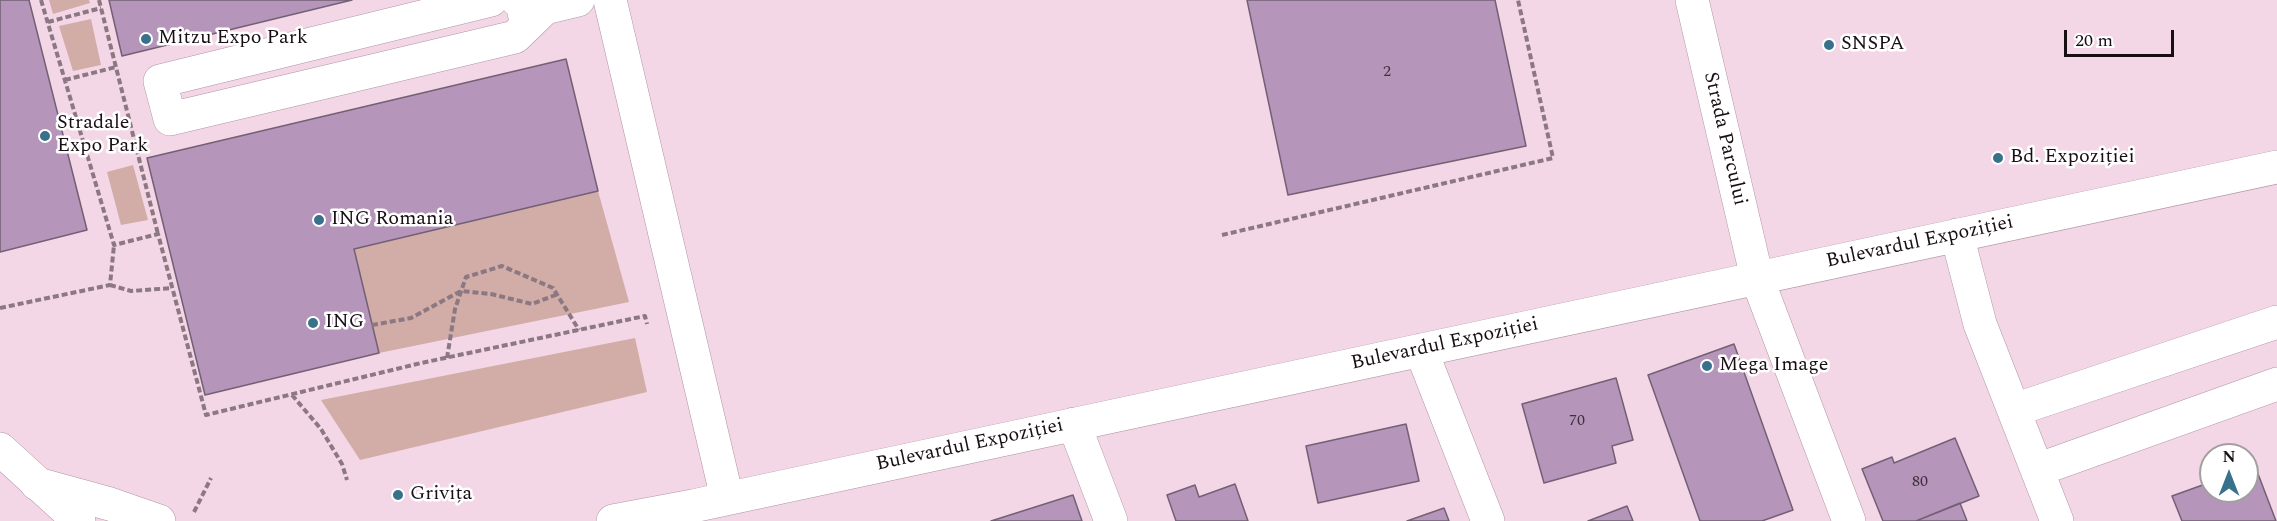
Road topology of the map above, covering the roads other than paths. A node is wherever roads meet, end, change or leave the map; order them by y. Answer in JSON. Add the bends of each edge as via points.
{"nodes":[{"id":1,"x":491,"y":0,"type":"edge"},
{"id":2,"x":578,"y":0,"type":"edge"},
{"id":3,"x":610,"y":0,"type":"edge"},
{"id":4,"x":1692,"y":0,"type":"edge"},
{"id":5,"x":531,"y":4,"type":"edge"},
{"id":6,"x":207,"y":90,"type":"dead end"},
{"id":7,"x":2277,"y":167,"type":"edge"},
{"id":8,"x":1957,"y":235,"type":"junction"},
{"id":9,"x":1757,"y":278,"type":"junction"},
{"id":10,"x":2277,"y":322,"type":"edge"},
{"id":11,"x":1421,"y":350,"type":"junction"},
{"id":12,"x":2277,"y":384,"type":"edge"},
{"id":13,"x":2014,"y":410,"type":"junction"},
{"id":14,"x":1074,"y":424,"type":"junction"},
{"id":15,"x":0,"y":448,"type":"edge"},
{"id":16,"x":2037,"y":470,"type":"junction"},
{"id":17,"x":37,"y":484,"type":"junction"},
{"id":18,"x":727,"y":498,"type":"junction"},
{"id":19,"x":79,"y":521,"type":"edge"},
{"id":20,"x":159,"y":521,"type":"edge"},
{"id":21,"x":613,"y":521,"type":"edge"},
{"id":22,"x":1111,"y":521,"type":"edge"},
{"id":23,"x":1488,"y":521,"type":"edge"},
{"id":24,"x":1849,"y":521,"type":"edge"},
{"id":25,"x":2057,"y":521,"type":"edge"}],
"edges":[{"from":1,"to":5,"type":"street","via":[[160,81],[170,119],[514,37]]},
{"from":2,"to":5,"type":"street"},
{"from":3,"to":18,"type":"street"},
{"from":4,"to":9,"type":"street","name":"Strada Parcului"},
{"from":5,"to":6,"type":"street"},
{"from":7,"to":8,"type":"street","name":"Bulevardul Expoziției"},
{"from":8,"to":9,"type":"street","name":"Bulevardul Expoziției"},
{"from":8,"to":13,"type":"street","via":[[1980,324]]},
{"from":9,"to":11,"type":"street","name":"Bulevardul Expoziției"},
{"from":9,"to":24,"type":"street","name":"Strada Parcului"},
{"from":10,"to":13,"type":"street"},
{"from":11,"to":14,"type":"street","name":"Bulevardul Expoziției"},
{"from":11,"to":23,"type":"street"},
{"from":12,"to":16,"type":"street"},
{"from":13,"to":16,"type":"street"},
{"from":14,"to":18,"type":"street","name":"Bulevardul Expoziției"},
{"from":14,"to":22,"type":"street"},
{"from":15,"to":17,"type":"street"},
{"from":16,"to":25,"type":"street"},
{"from":17,"to":19,"type":"street"},
{"from":17,"to":20,"type":"street"},
{"from":18,"to":21,"type":"street","name":"Bulevardul Expoziției"}]}
